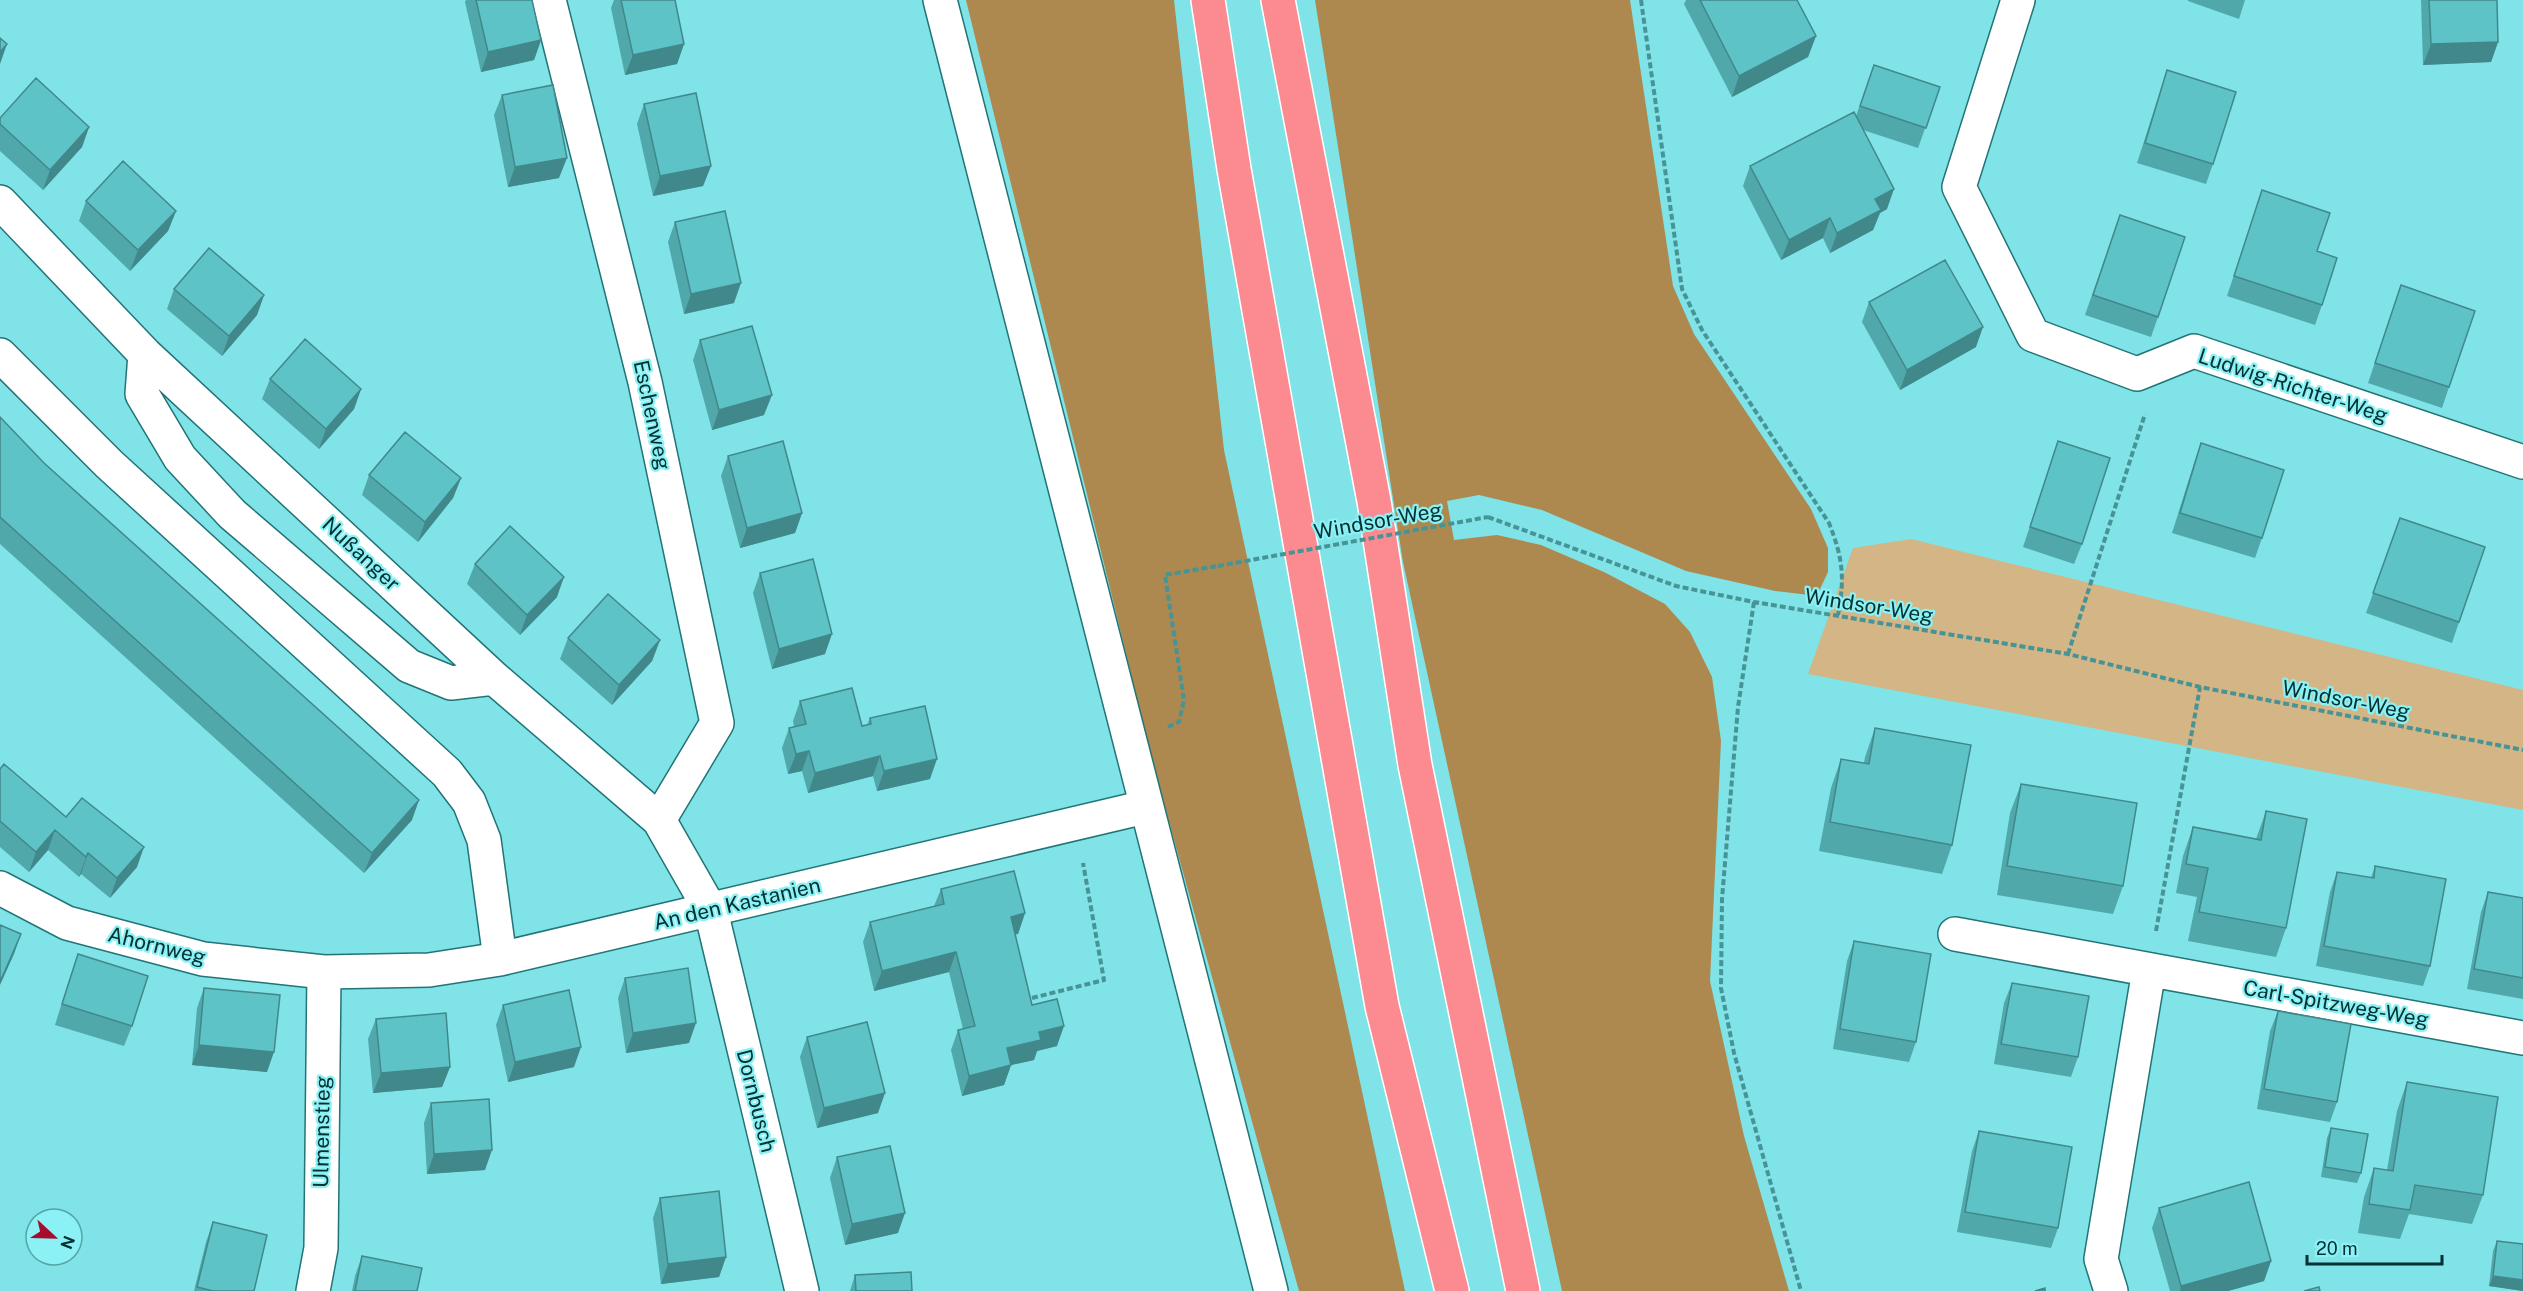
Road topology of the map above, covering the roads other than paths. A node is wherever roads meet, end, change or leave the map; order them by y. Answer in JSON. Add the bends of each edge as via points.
{"nodes":[{"id":1,"x":549,"y":0,"type":"edge"},
{"id":2,"x":940,"y":0,"type":"edge"},
{"id":3,"x":1208,"y":0,"type":"edge"},
{"id":4,"x":1278,"y":0,"type":"edge"},
{"id":5,"x":2018,"y":0,"type":"edge"},
{"id":6,"x":0,"y":202,"type":"edge"},
{"id":7,"x":145,"y":354,"type":"junction"},
{"id":8,"x":0,"y":355,"type":"edge"},
{"id":9,"x":2523,"y":462,"type":"edge"},
{"id":10,"x":494,"y":678,"type":"junction"},
{"id":11,"x":1145,"y":807,"type":"junction"},
{"id":12,"x":659,"y":820,"type":"junction"},
{"id":13,"x":0,"y":888,"type":"edge"},
{"id":14,"x":711,"y":910,"type":"junction"},
{"id":15,"x":1955,"y":934,"type":"dead end"},
{"id":16,"x":500,"y":959,"type":"junction"},
{"id":17,"x":2149,"y":970,"type":"junction"},
{"id":18,"x":324,"y":972,"type":"junction"},
{"id":19,"x":2523,"y":1038,"type":"edge"},
{"id":20,"x":313,"y":1291,"type":"edge"},
{"id":21,"x":802,"y":1291,"type":"edge"},
{"id":22,"x":1271,"y":1291,"type":"edge"},
{"id":23,"x":1452,"y":1291,"type":"edge"},
{"id":24,"x":1523,"y":1291,"type":"edge"},
{"id":25,"x":2111,"y":1291,"type":"edge"}],
"edges":[{"from":1,"to":12,"type":"street","name":"Eschenweg","via":[[645,382],[717,723]]},
{"from":2,"to":11,"type":"street"},
{"from":3,"to":23,"type":"highway","via":[[1234,169],[1382,1006]]},
{"from":4,"to":24,"type":"highway","via":[[1374,501],[1415,765]]},
{"from":5,"to":9,"type":"street","name":"Ludwig-Richter-Weg","via":[[1959,187],[2033,335],[2137,375],[2194,351]]},
{"from":6,"to":7,"type":"street","name":"Nußanger"},
{"from":7,"to":10,"type":"street","name":"Nußanger"},
{"from":7,"to":10,"type":"street","via":[[142,394],[180,458],[232,514],[409,666],[451,683]]},
{"from":8,"to":16,"type":"street","via":[[109,464],[447,772],[469,802],[484,840]]},
{"from":10,"to":12,"type":"street","name":"Nußanger"},
{"from":11,"to":14,"type":"street","name":"An den Kastanien"},
{"from":11,"to":22,"type":"street"},
{"from":12,"to":14,"type":"street","name":"Nußanger"},
{"from":13,"to":18,"type":"street","name":"Ahornweg","via":[[67,923],[203,959]]},
{"from":14,"to":16,"type":"street","name":"An den Kastanien"},
{"from":14,"to":21,"type":"street","name":"Dornbusch"},
{"from":15,"to":17,"type":"street","name":"Carl-Spitzweg-Weg"},
{"from":16,"to":18,"type":"street","name":"An den Kastanien","via":[[429,970]]},
{"from":17,"to":19,"type":"street","name":"Carl-Spitzweg-Weg"},
{"from":17,"to":25,"type":"street","via":[[2101,1259]]},
{"from":18,"to":20,"type":"street","name":"Ulmenstieg","via":[[321,1248]]}]}
